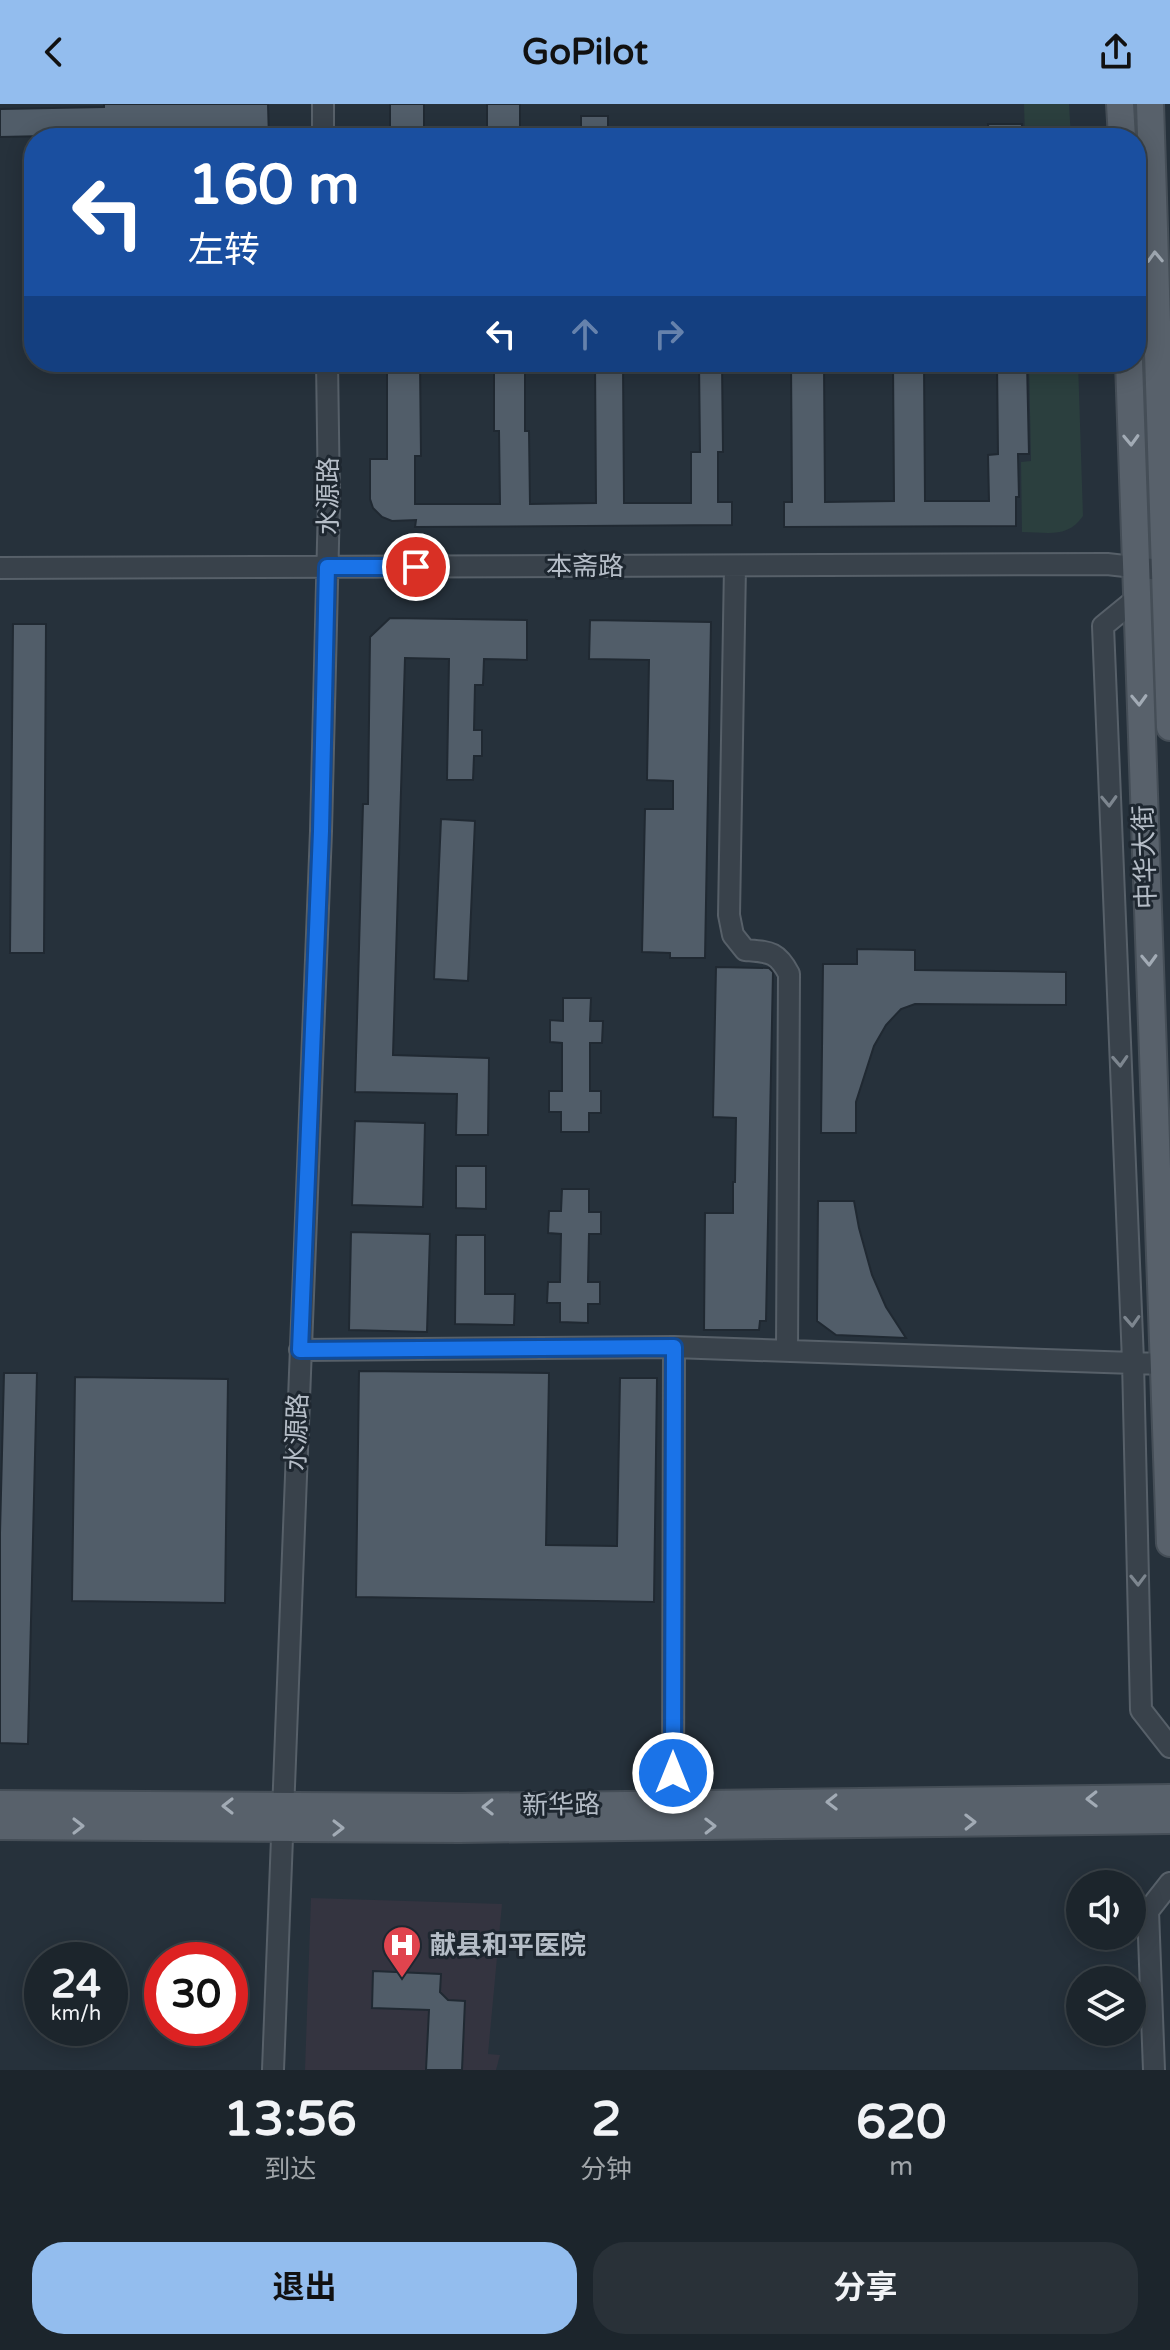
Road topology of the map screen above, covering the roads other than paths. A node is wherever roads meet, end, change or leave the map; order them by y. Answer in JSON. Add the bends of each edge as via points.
{"nodes":[{"id":1,"x":323,"y":104,"type":"edge"},
{"id":2,"x":1120,"y":104,"type":"edge"},
{"id":3,"x":1150,"y":104,"type":"edge"},
{"id":4,"x":323,"y":128,"type":"edge"},
{"id":5,"x":1121,"y":128,"type":"edge"},
{"id":6,"x":327,"y":372,"type":"edge"},
{"id":7,"x":1129,"y":372,"type":"edge"},
{"id":8,"x":735,"y":566,"type":"junction"},
{"id":9,"x":327,"y":567,"type":"junction"},
{"id":10,"x":1135,"y":567,"type":"junction"},
{"id":11,"x":0,"y":568,"type":"edge"},
{"id":12,"x":1168,"y":570,"type":"edge"},
{"id":13,"x":1136,"y":599,"type":"junction"},
{"id":14,"x":1170,"y":727,"type":"edge"},
{"id":15,"x":674,"y":1347,"type":"junction"},
{"id":16,"x":300,"y":1350,"type":"junction"},
{"id":17,"x":787,"y":1351,"type":"junction"},
{"id":18,"x":1133,"y":1361,"type":"junction"},
{"id":19,"x":1163,"y":1364,"type":"junction"},
{"id":20,"x":1170,"y":1543,"type":"edge"},
{"id":21,"x":1170,"y":1747,"type":"edge"},
{"id":22,"x":1170,"y":1798,"type":"edge"},
{"id":23,"x":673,"y":1803,"type":"junction"},
{"id":24,"x":0,"y":1804,"type":"edge"},
{"id":25,"x":282,"y":1817,"type":"junction"},
{"id":26,"x":1170,"y":1820,"type":"edge"},
{"id":27,"x":0,"y":1826,"type":"edge"},
{"id":28,"x":1170,"y":1883,"type":"edge"},
{"id":29,"x":273,"y":2070,"type":"edge"},
{"id":30,"x":1154,"y":2070,"type":"edge"}],
"edges":[{"from":1,"to":4,"type":"street"},
{"from":2,"to":5,"type":"main road"},
{"from":12,"to":3,"type":"main road","one_way":true},
{"from":6,"to":9,"type":"street","name":"水源路"},
{"from":7,"to":10,"type":"main road","name":"中华大街","one_way":true},
{"from":8,"to":9,"type":"street","name":"本斋路"},
{"from":8,"to":10,"type":"street","name":"本斋路"},
{"from":8,"to":17,"type":"street","via":[[729,915],[733,935],[745,950],[781,959],[789,974]]},
{"from":9,"to":11,"type":"street","name":"本斋路"},
{"from":9,"to":16,"type":"street","name":"水源路"},
{"from":10,"to":12,"type":"street","name":"本斋路"},
{"from":10,"to":13,"type":"main road","name":"中华大街"},
{"from":12,"to":14,"type":"main road"},
{"from":13,"to":18,"type":"street","one_way":true,"via":[[1103,626]]},
{"from":13,"to":19,"type":"main road","name":"中华大街","one_way":true},
{"from":15,"to":16,"type":"street"},
{"from":15,"to":17,"type":"street"},
{"from":15,"to":23,"type":"street"},
{"from":16,"to":25,"type":"street","name":"水源路"},
{"from":17,"to":18,"type":"street"},
{"from":18,"to":19,"type":"street"},
{"from":18,"to":21,"type":"street","one_way":true,"via":[[1141,1710]]},
{"from":19,"to":20,"type":"main road","name":"中华大街"},
{"from":22,"to":23,"type":"main road","name":"新华路","one_way":true},
{"from":23,"to":25,"type":"main road","name":"新华路","one_way":true},
{"from":25,"to":24,"type":"main road","name":"新华路","one_way":true},
{"from":25,"to":26,"type":"main road","name":"新华路","one_way":true,"via":[[460,1829]]},
{"from":27,"to":25,"type":"main road","name":"新华路","one_way":true},
{"from":25,"to":29,"type":"street","name":"水源路"},
{"from":28,"to":30,"type":"street","via":[[1148,1911]]}]}
